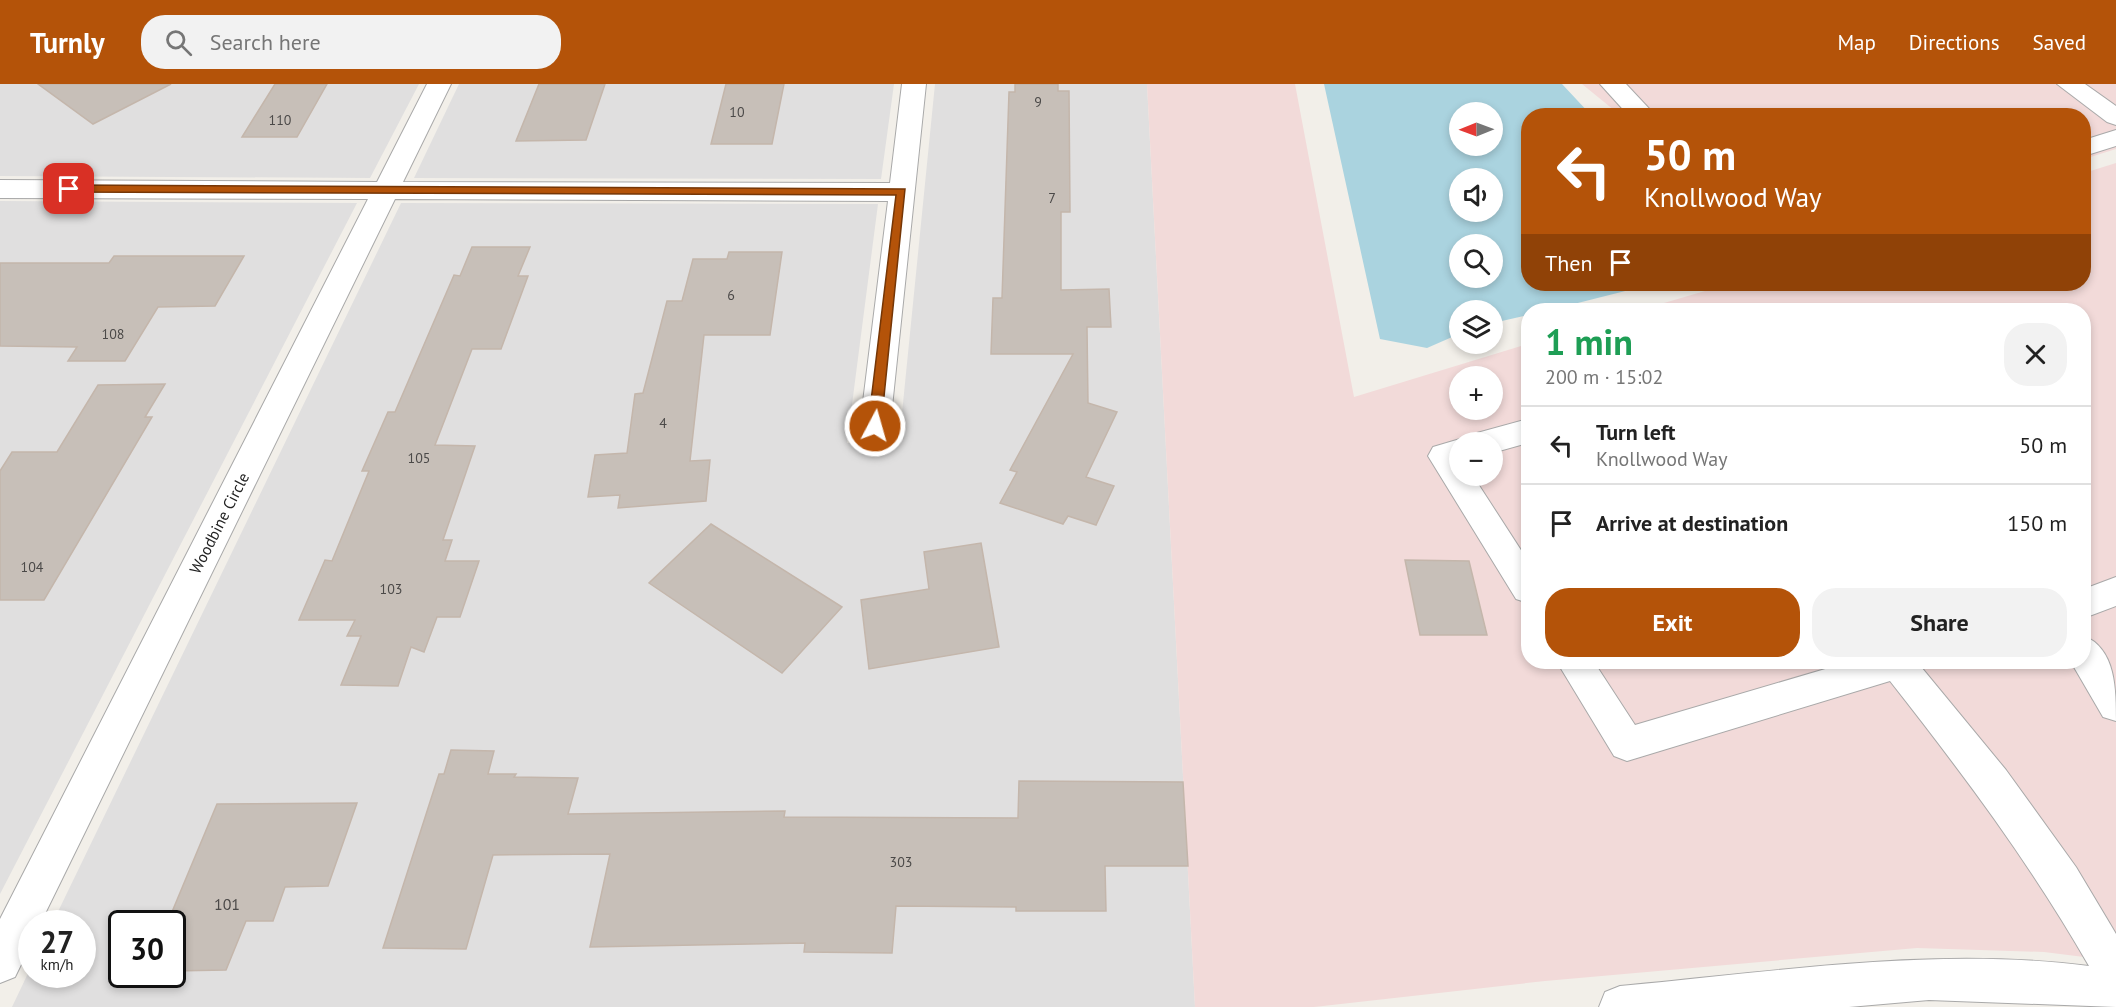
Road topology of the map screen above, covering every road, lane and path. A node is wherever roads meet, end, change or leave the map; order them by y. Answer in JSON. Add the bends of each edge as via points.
{"nodes":[{"id":1,"x":439,"y":84,"type":"edge"},
{"id":2,"x":914,"y":84,"type":"edge"},
{"id":3,"x":1612,"y":84,"type":"edge"},
{"id":4,"x":2069,"y":84,"type":"edge"},
{"id":5,"x":1636,"y":108,"type":"edge"},
{"id":6,"x":2116,"y":117,"type":"edge"},
{"id":7,"x":2116,"y":138,"type":"edge"},
{"id":8,"x":2091,"y":146,"type":"edge"},
{"id":9,"x":0,"y":189,"type":"edge"},
{"id":10,"x":386,"y":190,"type":"junction"},
{"id":11,"x":901,"y":192,"type":"junction"},
{"id":12,"x":875,"y":426,"type":"dead end"},
{"id":13,"x":1521,"y":433,"type":"edge"},
{"id":14,"x":1503,"y":438,"type":"edge"},
{"id":15,"x":1463,"y":486,"type":"edge"},
{"id":16,"x":1521,"y":578,"type":"edge"},
{"id":17,"x":2116,"y":591,"type":"edge"},
{"id":18,"x":2091,"y":601,"type":"edge"},
{"id":19,"x":2091,"y":663,"type":"edge"},
{"id":20,"x":1579,"y":669,"type":"edge"},
{"id":21,"x":1877,"y":669,"type":"edge"},
{"id":22,"x":1902,"y":669,"type":"edge"},
{"id":23,"x":2116,"y":705,"type":"edge"},
{"id":24,"x":0,"y":962,"type":"edge"},
{"id":25,"x":2116,"y":974,"type":"edge"},
{"id":26,"x":2116,"y":990,"type":"edge"},
{"id":27,"x":1620,"y":1007,"type":"edge"}],
"edges":[{"from":1,"to":10,"type":"street","name":"Woodbine Circle"},
{"from":2,"to":11,"type":"street"},
{"from":3,"to":5,"type":"street"},
{"from":4,"to":6,"type":"street"},
{"from":7,"to":8,"type":"street"},
{"from":9,"to":10,"type":"street"},
{"from":10,"to":11,"type":"street"},
{"from":10,"to":24,"type":"street","name":"Woodbine Circle"},
{"from":11,"to":12,"type":"street"},
{"from":13,"to":14,"type":"street"},
{"from":15,"to":16,"type":"street"},
{"from":17,"to":18,"type":"street"},
{"from":19,"to":23,"type":"street"},
{"from":20,"to":21,"type":"street","via":[[1627,744]]},
{"from":22,"to":25,"type":"street","via":[[1993,783],[2062,881]]},
{"from":26,"to":27,"type":"street","via":[[2053,982],[1929,979]]}]}
